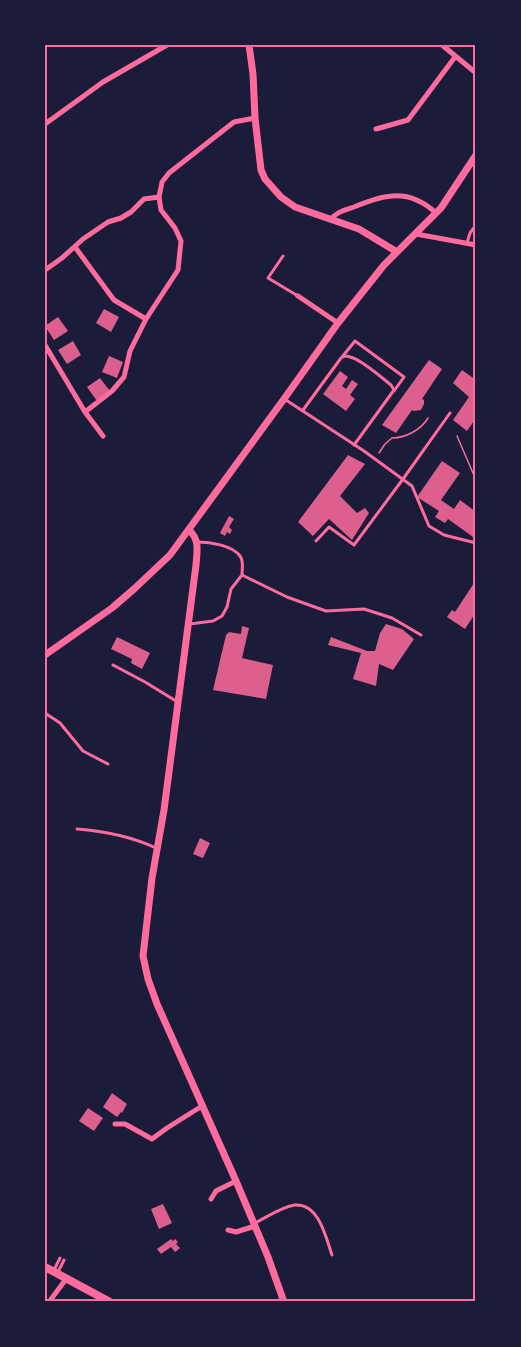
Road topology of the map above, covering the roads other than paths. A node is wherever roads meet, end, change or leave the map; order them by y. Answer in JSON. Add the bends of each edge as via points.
{"nodes":[{"id":1,"x":167,"y":45,"type":"edge"},
{"id":2,"x":249,"y":45,"type":"edge"},
{"id":3,"x":442,"y":45,"type":"edge"},
{"id":4,"x":455,"y":57,"type":"junction"},
{"id":5,"x":476,"y":74,"type":"edge"},
{"id":6,"x":255,"y":118,"type":"junction"},
{"id":7,"x":45,"y":124,"type":"edge"},
{"id":8,"x":376,"y":129,"type":"dead end"},
{"id":9,"x":476,"y":155,"type":"edge"},
{"id":10,"x":159,"y":198,"type":"junction"},
{"id":11,"x":436,"y":213,"type":"junction"},
{"id":12,"x":330,"y":220,"type":"junction"},
{"id":13,"x":476,"y":225,"type":"edge"},
{"id":14,"x":416,"y":234,"type":"junction"},
{"id":15,"x":467,"y":243,"type":"junction"},
{"id":16,"x":476,"y":245,"type":"edge"},
{"id":17,"x":75,"y":247,"type":"junction"},
{"id":18,"x":397,"y":252,"type":"junction"},
{"id":19,"x":283,"y":256,"type":"dead end"},
{"id":20,"x":45,"y":270,"type":"edge"},
{"id":21,"x":298,"y":296,"type":"joint"},
{"id":22,"x":146,"y":319,"type":"junction"},
{"id":23,"x":338,"y":323,"type":"junction"},
{"id":24,"x":45,"y":345,"type":"edge"},
{"id":25,"x":341,"y":358,"type":"junction"},
{"id":26,"x":393,"y":392,"type":"junction"},
{"id":27,"x":284,"y":399,"type":"junction"},
{"id":28,"x":303,"y":410,"type":"junction"},
{"id":29,"x":85,"y":411,"type":"junction"},
{"id":30,"x":450,"y":413,"type":"dead end"},
{"id":31,"x":103,"y":436,"type":"dead end"},
{"id":32,"x":354,"y":445,"type":"junction"},
{"id":33,"x":403,"y":479,"type":"junction"},
{"id":34,"x":189,"y":530,"type":"junction"},
{"id":35,"x":316,"y":541,"type":"dead end"},
{"id":36,"x":198,"y":542,"type":"junction"},
{"id":37,"x":476,"y":543,"type":"edge"},
{"id":38,"x":242,"y":575,"type":"junction"},
{"id":39,"x":188,"y":624,"type":"junction"},
{"id":40,"x":421,"y":635,"type":"dead end"},
{"id":41,"x":45,"y":655,"type":"edge"},
{"id":42,"x":113,"y":665,"type":"dead end"},
{"id":43,"x":178,"y":703,"type":"junction"},
{"id":44,"x":45,"y":713,"type":"edge"},
{"id":45,"x":108,"y":764,"type":"dead end"},
{"id":46,"x":76,"y":829,"type":"dead end"},
{"id":47,"x":157,"y":849,"type":"junction"},
{"id":48,"x":202,"y":1106,"type":"junction"},
{"id":49,"x":115,"y":1124,"type":"dead end"},
{"id":50,"x":236,"y":1181,"type":"junction"},
{"id":51,"x":211,"y":1199,"type":"dead end"},
{"id":52,"x":254,"y":1225,"type":"junction"},
{"id":53,"x":228,"y":1230,"type":"dead end"},
{"id":54,"x":332,"y":1255,"type":"dead end"},
{"id":55,"x":62,"y":1259,"type":"dead end"},
{"id":56,"x":52,"y":1271,"type":"edge"},
{"id":57,"x":66,"y":1279,"type":"junction"},
{"id":58,"x":283,"y":1301,"type":"edge"},
{"id":59,"x":49,"y":1302,"type":"edge"},
{"id":60,"x":110,"y":1302,"type":"edge"}],
"edges":[{"from":1,"to":7,"type":"street","via":[[103,82]]},
{"from":2,"to":6,"type":"street"},
{"from":3,"to":4,"type":"street"},
{"from":4,"to":5,"type":"street"},
{"from":4,"to":8,"type":"street","via":[[408,120]]},
{"from":6,"to":10,"type":"street","via":[[234,122],[169,173],[162,182]]},
{"from":6,"to":12,"type":"street","via":[[261,170],[273,190],[295,207]]},
{"from":9,"to":11,"type":"street"},
{"from":10,"to":17,"type":"street","via":[[144,200]]},
{"from":10,"to":22,"type":"street","via":[[161,210],[181,241],[178,270]]},
{"from":11,"to":12,"type":"street","via":[[416,198],[388,196],[335,213]]},
{"from":11,"to":14,"type":"street"},
{"from":12,"to":18,"type":"street","via":[[359,229]]},
{"from":13,"to":15,"type":"lane"},
{"from":14,"to":15,"type":"street"},
{"from":14,"to":18,"type":"street"},
{"from":15,"to":16,"type":"street"},
{"from":17,"to":20,"type":"street"},
{"from":17,"to":22,"type":"street","via":[[114,300]]},
{"from":18,"to":23,"type":"street"},
{"from":19,"to":21,"type":"lane","via":[[268,278]]},
{"from":21,"to":23,"type":"street"},
{"from":22,"to":29,"type":"street","via":[[130,351],[124,377]]},
{"from":23,"to":27,"type":"street"},
{"from":24,"to":29,"type":"street"},
{"from":25,"to":26,"type":"lane","via":[[350,356],[358,360],[391,385]]},
{"from":25,"to":26,"type":"lane","via":[[355,341],[404,377]]},
{"from":25,"to":28,"type":"lane"},
{"from":26,"to":32,"type":"lane"},
{"from":27,"to":28,"type":"lane"},
{"from":27,"to":34,"type":"street"},
{"from":28,"to":32,"type":"lane"},
{"from":29,"to":31,"type":"street"},
{"from":30,"to":33,"type":"lane"},
{"from":32,"to":33,"type":"lane"},
{"from":33,"to":35,"type":"lane","via":[[354,545],[328,527]]},
{"from":33,"to":37,"type":"lane","via":[[412,486],[429,526],[444,535]]},
{"from":34,"to":36,"type":"street"},
{"from":34,"to":41,"type":"street","via":[[170,555],[134,589]]},
{"from":36,"to":38,"type":"lane","via":[[227,546],[240,555]]},
{"from":36,"to":39,"type":"street"},
{"from":38,"to":39,"type":"lane","via":[[231,589],[222,616]]},
{"from":38,"to":40,"type":"lane","via":[[326,611],[364,609],[392,618]]},
{"from":39,"to":43,"type":"street"},
{"from":42,"to":43,"type":"lane"},
{"from":43,"to":47,"type":"street"},
{"from":44,"to":45,"type":"lane","via":[[60,723],[83,751]]},
{"from":46,"to":47,"type":"lane","via":[[128,837]]},
{"from":47,"to":48,"type":"street","via":[[145,928],[144,966]]},
{"from":48,"to":49,"type":"street","via":[[152,1139],[125,1124]]},
{"from":48,"to":50,"type":"street"},
{"from":50,"to":51,"type":"street","via":[[216,1191]]},
{"from":50,"to":52,"type":"street"},
{"from":52,"to":53,"type":"street","via":[[236,1232]]},
{"from":52,"to":54,"type":"lane","via":[[286,1208],[307,1208],[319,1221]]},
{"from":52,"to":58,"type":"street"},
{"from":55,"to":56,"type":"lane"},
{"from":56,"to":57,"type":"main road"},
{"from":57,"to":59,"type":"street"},
{"from":57,"to":60,"type":"main road"}]}
